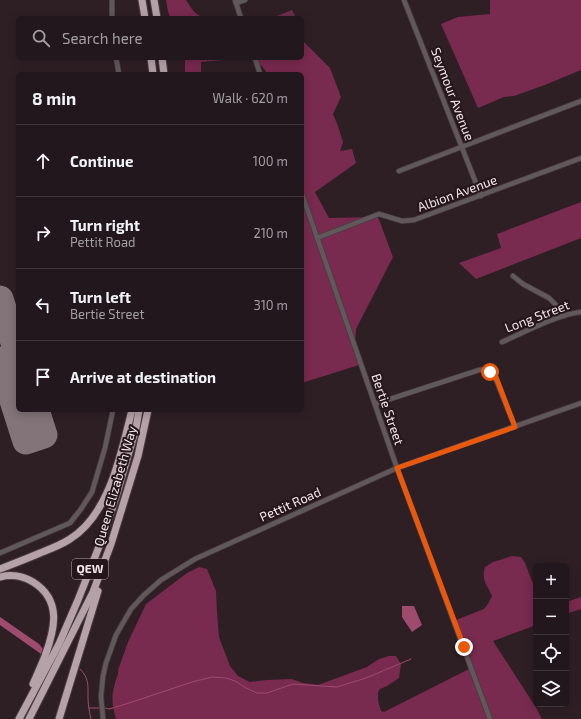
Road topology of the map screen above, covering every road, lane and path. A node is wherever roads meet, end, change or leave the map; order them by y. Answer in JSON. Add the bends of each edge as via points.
{"nodes":[{"id":1,"x":112,"y":0,"type":"edge"},
{"id":2,"x":142,"y":0,"type":"edge"},
{"id":3,"x":154,"y":0,"type":"edge"},
{"id":4,"x":245,"y":0,"type":"edge"},
{"id":5,"x":404,"y":0,"type":"edge"},
{"id":6,"x":235,"y":2,"type":"edge"},
{"id":7,"x":112,"y":16,"type":"edge"},
{"id":8,"x":145,"y":16,"type":"edge"},
{"id":9,"x":157,"y":16,"type":"edge"},
{"id":10,"x":240,"y":16,"type":"edge"},
{"id":11,"x":116,"y":60,"type":"edge"},
{"id":12,"x":151,"y":60,"type":"edge"},
{"id":13,"x":162,"y":60,"type":"edge"},
{"id":14,"x":256,"y":60,"type":"edge"},
{"id":15,"x":119,"y":72,"type":"edge"},
{"id":16,"x":153,"y":72,"type":"edge"},
{"id":17,"x":164,"y":72,"type":"edge"},
{"id":18,"x":259,"y":72,"type":"edge"},
{"id":19,"x":581,"y":101,"type":"edge"},
{"id":20,"x":462,"y":147,"type":"junction"},
{"id":21,"x":581,"y":158,"type":"edge"},
{"id":22,"x":398,"y":171,"type":"dead end"},
{"id":23,"x":481,"y":196,"type":"junction"},
{"id":24,"x":304,"y":200,"type":"edge"},
{"id":25,"x":317,"y":238,"type":"junction"},
{"id":26,"x":513,"y":276,"type":"dead end"},
{"id":27,"x":581,"y":312,"type":"edge"},
{"id":28,"x":564,"y":316,"type":"junction"},
{"id":29,"x":502,"y":342,"type":"dead end"},
{"id":30,"x":581,"y":403,"type":"edge"},
{"id":31,"x":375,"y":404,"type":"junction"},
{"id":32,"x":113,"y":412,"type":"edge"},
{"id":33,"x":131,"y":412,"type":"edge"},
{"id":34,"x":139,"y":412,"type":"edge"},
{"id":35,"x":148,"y":412,"type":"edge"},
{"id":36,"x":515,"y":427,"type":"junction"},
{"id":37,"x":397,"y":468,"type":"junction"},
{"id":38,"x":111,"y":544,"type":"junction"},
{"id":39,"x":0,"y":553,"type":"edge"},
{"id":40,"x":2,"y":568,"type":"edge"},
{"id":41,"x":0,"y":577,"type":"edge"},
{"id":42,"x":16,"y":719,"type":"edge"},
{"id":43,"x":19,"y":719,"type":"edge"},
{"id":44,"x":29,"y":719,"type":"edge"},
{"id":45,"x":59,"y":719,"type":"edge"},
{"id":46,"x":103,"y":719,"type":"edge"},
{"id":47,"x":490,"y":719,"type":"edge"}],
"edges":[{"from":1,"to":7,"type":"street"},
{"from":2,"to":8,"type":"highway"},
{"from":3,"to":9,"type":"highway"},
{"from":4,"to":6,"type":"street"},
{"from":5,"to":20,"type":"street","name":"Seymour Avenue"},
{"from":6,"to":10,"type":"street"},
{"from":11,"to":15,"type":"street"},
{"from":12,"to":16,"type":"highway"},
{"from":13,"to":17,"type":"highway"},
{"from":14,"to":18,"type":"street"},
{"from":19,"to":20,"type":"street"},
{"from":20,"to":22,"type":"street"},
{"from":20,"to":23,"type":"street","name":"Seymour Avenue"},
{"from":21,"to":23,"type":"street","name":"Albion Avenue"},
{"from":23,"to":25,"type":"street","name":"Albion Avenue","via":[[414,220],[402,220],[379,214]]},
{"from":24,"to":25,"type":"street","name":"Bertie Street"},
{"from":25,"to":31,"type":"street","name":"Bertie Street"},
{"from":26,"to":28,"type":"street","via":[[549,298]]},
{"from":27,"to":28,"type":"street","name":"Long Street"},
{"from":28,"to":29,"type":"street","name":"Long Street"},
{"from":30,"to":36,"type":"street","name":"Pettit Road"},
{"from":31,"to":36,"type":"street","via":[[484,370],[496,377]]},
{"from":31,"to":37,"type":"street","name":"Bertie Street"},
{"from":32,"to":39,"type":"street","via":[[92,492],[70,523]]},
{"from":33,"to":40,"type":"highway","via":[[111,482],[98,510],[86,527],[59,545]]},
{"from":34,"to":43,"type":"highway","name":"Queen Elizabeth Way","number":"QEW","via":[[116,497],[81,593],[59,644]]},
{"from":35,"to":38,"type":"highway","name":"Queen Elizabeth Way","number":"QEW","via":[[138,456]]},
{"from":36,"to":37,"type":"street","name":"Pettit Road"},
{"from":37,"to":46,"type":"street","name":"Pettit Road","via":[[195,559],[144,594],[131,609],[116,634],[106,663],[101,696]]},
{"from":37,"to":47,"type":"street","name":"Bertie Street"},
{"from":38,"to":44,"type":"highway","name":"Queen Elizabeth Way","number":"QEW","via":[[93,592]]},
{"from":38,"to":45,"type":"highway"},
{"from":41,"to":42,"type":"highway","via":[[24,578],[36,585],[52,604],[55,619],[51,641]]}]}
